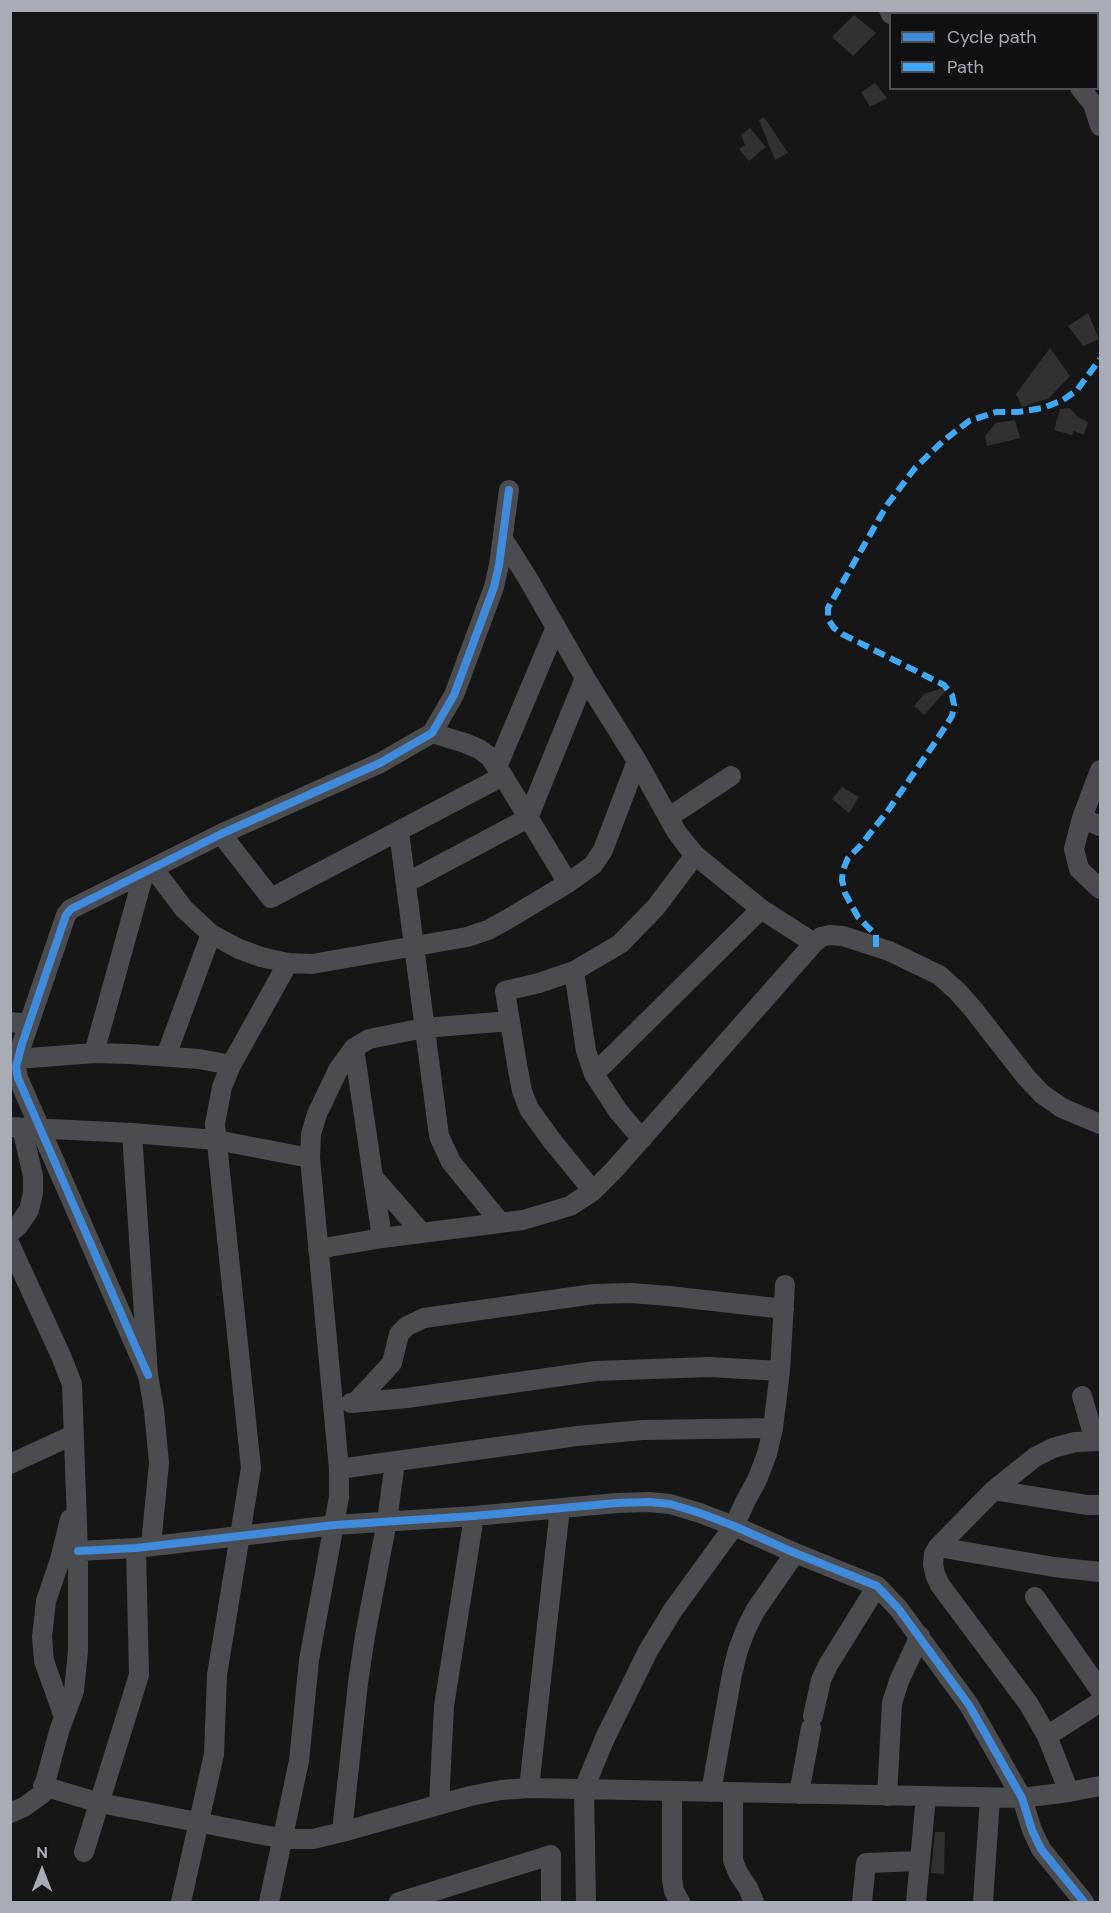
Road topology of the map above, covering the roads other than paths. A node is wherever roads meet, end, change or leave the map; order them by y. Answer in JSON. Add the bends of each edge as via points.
{"nodes":[{"id":1,"x":1082,"y":90,"type":"edge"},
{"id":2,"x":1101,"y":126,"type":"edge"},
{"id":3,"x":509,"y":490,"type":"dead end"},
{"id":4,"x":503,"y":539,"type":"junction"},
{"id":5,"x":556,"y":627,"type":"junction"},
{"id":6,"x":585,"y":678,"type":"junction"},
{"id":7,"x":432,"y":733,"type":"junction"},
{"id":8,"x":637,"y":761,"type":"junction"},
{"id":9,"x":1101,"y":770,"type":"edge"},
{"id":10,"x":500,"y":772,"type":"junction"},
{"id":11,"x":732,"y":776,"type":"dead end"},
{"id":12,"x":528,"y":818,"type":"junction"},
{"id":13,"x":669,"y":818,"type":"junction"},
{"id":14,"x":1082,"y":818,"type":"junction"},
{"id":15,"x":1101,"y":825,"type":"edge"},
{"id":16,"x":399,"y":832,"type":"junction"},
{"id":17,"x":222,"y":834,"type":"junction"},
{"id":18,"x":695,"y":855,"type":"junction"},
{"id":19,"x":149,"y":870,"type":"junction"},
{"id":20,"x":406,"y":883,"type":"junction"},
{"id":21,"x":568,"y":883,"type":"junction"},
{"id":22,"x":1101,"y":889,"type":"edge"},
{"id":23,"x":761,"y":909,"type":"junction"},
{"id":24,"x":212,"y":934,"type":"junction"},
{"id":25,"x":814,"y":943,"type":"junction"},
{"id":26,"x":414,"y":948,"type":"junction"},
{"id":27,"x":288,"y":963,"type":"junction"},
{"id":28,"x":574,"y":971,"type":"junction"},
{"id":29,"x":510,"y":1021,"type":"junction"},
{"id":30,"x":20,"y":1023,"type":"edge"},
{"id":31,"x":424,"y":1028,"type":"junction"},
{"id":32,"x":354,"y":1048,"type":"junction"},
{"id":33,"x":94,"y":1053,"type":"junction"},
{"id":34,"x":166,"y":1056,"type":"junction"},
{"id":35,"x":18,"y":1059,"type":"junction"},
{"id":36,"x":231,"y":1065,"type":"junction"},
{"id":37,"x":594,"y":1074,"type":"junction"},
{"id":38,"x":1101,"y":1124,"type":"edge"},
{"id":39,"x":24,"y":1128,"type":"edge"},
{"id":40,"x":132,"y":1132,"type":"junction"},
{"id":41,"x":642,"y":1139,"type":"junction"},
{"id":42,"x":216,"y":1140,"type":"junction"},
{"id":43,"x":310,"y":1158,"type":"junction"},
{"id":44,"x":373,"y":1177,"type":"junction"},
{"id":45,"x":593,"y":1191,"type":"junction"},
{"id":46,"x":500,"y":1222,"type":"junction"},
{"id":47,"x":10,"y":1233,"type":"edge"},
{"id":48,"x":422,"y":1233,"type":"junction"},
{"id":49,"x":382,"y":1238,"type":"junction"},
{"id":50,"x":10,"y":1245,"type":"edge"},
{"id":51,"x":318,"y":1249,"type":"junction"},
{"id":52,"x":785,"y":1285,"type":"dead end"},
{"id":53,"x":784,"y":1310,"type":"junction"},
{"id":54,"x":780,"y":1371,"type":"junction"},
{"id":55,"x":148,"y":1376,"type":"junction"},
{"id":56,"x":1082,"y":1396,"type":"dead end"},
{"id":57,"x":355,"y":1403,"type":"junction"},
{"id":58,"x":333,"y":1405,"type":"junction"},
{"id":59,"x":773,"y":1428,"type":"junction"},
{"id":60,"x":73,"y":1435,"type":"junction"},
{"id":61,"x":1098,"y":1441,"type":"edge"},
{"id":62,"x":395,"y":1462,"type":"junction"},
{"id":63,"x":12,"y":1469,"type":"edge"},
{"id":64,"x":339,"y":1469,"type":"junction"},
{"id":65,"x":994,"y":1490,"type":"junction"},
{"id":66,"x":1101,"y":1505,"type":"edge"},
{"id":67,"x":560,"y":1508,"type":"junction"},
{"id":68,"x":474,"y":1516,"type":"junction"},
{"id":69,"x":387,"y":1521,"type":"junction"},
{"id":70,"x":334,"y":1525,"type":"junction"},
{"id":71,"x":734,"y":1526,"type":"junction"},
{"id":72,"x":239,"y":1535,"type":"junction"},
{"id":73,"x":143,"y":1546,"type":"junction"},
{"id":74,"x":938,"y":1547,"type":"junction"},
{"id":75,"x":795,"y":1553,"type":"junction"},
{"id":76,"x":72,"y":1557,"type":"junction"},
{"id":77,"x":1101,"y":1572,"type":"edge"},
{"id":78,"x":877,"y":1586,"type":"junction"},
{"id":79,"x":1035,"y":1597,"type":"dead end"},
{"id":80,"x":920,"y":1636,"type":"junction"},
{"id":81,"x":1101,"y":1690,"type":"edge"},
{"id":82,"x":1101,"y":1702,"type":"edge"},
{"id":83,"x":64,"y":1717,"type":"junction"},
{"id":84,"x":1047,"y":1736,"type":"junction"},
{"id":85,"x":43,"y":1786,"type":"junction"},
{"id":86,"x":1101,"y":1786,"type":"edge"},
{"id":87,"x":529,"y":1788,"type":"junction"},
{"id":88,"x":584,"y":1789,"type":"junction"},
{"id":89,"x":672,"y":1791,"type":"junction"},
{"id":90,"x":711,"y":1792,"type":"junction"},
{"id":91,"x":733,"y":1792,"type":"junction"},
{"id":92,"x":1069,"y":1792,"type":"junction"},
{"id":93,"x":799,"y":1794,"type":"junction"},
{"id":94,"x":887,"y":1796,"type":"junction"},
{"id":95,"x":926,"y":1797,"type":"junction"},
{"id":96,"x":990,"y":1798,"type":"junction"},
{"id":97,"x":1022,"y":1798,"type":"junction"},
{"id":98,"x":100,"y":1803,"type":"junction"},
{"id":99,"x":439,"y":1804,"type":"junction"},
{"id":100,"x":10,"y":1813,"type":"edge"},
{"id":101,"x":200,"y":1824,"type":"junction"},
{"id":102,"x":342,"y":1832,"type":"junction"},
{"id":103,"x":284,"y":1839,"type":"junction"},
{"id":104,"x":84,"y":1852,"type":"dead end"},
{"id":105,"x":919,"y":1862,"type":"junction"},
{"id":106,"x":425,"y":1899,"type":"edge"},
{"id":107,"x":181,"y":1902,"type":"edge"},
{"id":108,"x":269,"y":1902,"type":"edge"},
{"id":109,"x":399,"y":1902,"type":"edge"},
{"id":110,"x":551,"y":1902,"type":"edge"},
{"id":111,"x":586,"y":1902,"type":"edge"},
{"id":112,"x":680,"y":1902,"type":"edge"},
{"id":113,"x":754,"y":1902,"type":"edge"},
{"id":114,"x":862,"y":1902,"type":"edge"},
{"id":115,"x":916,"y":1902,"type":"edge"},
{"id":116,"x":983,"y":1902,"type":"edge"},
{"id":117,"x":1084,"y":1902,"type":"edge"}],
"edges":[{"from":1,"to":2,"type":"street","via":[[1093,104]]},
{"from":3,"to":4,"type":"street"},
{"from":4,"to":5,"type":"street"},
{"from":4,"to":7,"type":"street","via":[[494,587],[454,695]]},
{"from":5,"to":6,"type":"street"},
{"from":5,"to":10,"type":"street"},
{"from":6,"to":8,"type":"street"},
{"from":6,"to":12,"type":"street"},
{"from":7,"to":10,"type":"street","via":[[479,749]]},
{"from":7,"to":17,"type":"street","via":[[380,763]]},
{"from":8,"to":13,"type":"street"},
{"from":8,"to":21,"type":"street","via":[[603,850],[593,865]]},
{"from":9,"to":14,"type":"street"},
{"from":10,"to":12,"type":"street"},
{"from":10,"to":16,"type":"street"},
{"from":11,"to":13,"type":"street"},
{"from":12,"to":20,"type":"street"},
{"from":12,"to":21,"type":"street"},
{"from":13,"to":18,"type":"street"},
{"from":14,"to":15,"type":"street"},
{"from":14,"to":22,"type":"street","via":[[1074,849],[1079,869]]},
{"from":16,"to":17,"type":"street","via":[[271,898]]},
{"from":16,"to":20,"type":"street"},
{"from":17,"to":19,"type":"street"},
{"from":18,"to":23,"type":"street"},
{"from":18,"to":28,"type":"street","via":[[637,928],[620,944]]},
{"from":19,"to":24,"type":"street"},
{"from":19,"to":30,"type":"street","via":[[71,909]]},
{"from":19,"to":33,"type":"street"},
{"from":20,"to":26,"type":"street"},
{"from":21,"to":26,"type":"street","via":[[488,930]]},
{"from":23,"to":25,"type":"street"},
{"from":23,"to":37,"type":"street"},
{"from":24,"to":27,"type":"street","via":[[239,949]]},
{"from":24,"to":34,"type":"street"},
{"from":25,"to":38,"type":"street","via":[[820,937],[843,936],[889,951],[939,975],[973,1009],[1042,1094],[1062,1108]]},
{"from":25,"to":41,"type":"street"},
{"from":26,"to":27,"type":"street","via":[[312,964]]},
{"from":26,"to":31,"type":"street"},
{"from":27,"to":36,"type":"street"},
{"from":28,"to":29,"type":"street","via":[[505,991]]},
{"from":28,"to":37,"type":"street","via":[[586,1051]]},
{"from":29,"to":31,"type":"street"},
{"from":29,"to":45,"type":"street","via":[[522,1091],[529,1109]]},
{"from":30,"to":35,"type":"street"},
{"from":31,"to":32,"type":"street","via":[[369,1039]]},
{"from":31,"to":46,"type":"street","via":[[435,1119],[443,1148]]},
{"from":32,"to":43,"type":"street","via":[[338,1070],[317,1114],[310,1134]]},
{"from":32,"to":44,"type":"street"},
{"from":33,"to":34,"type":"street"},
{"from":33,"to":35,"type":"street"},
{"from":34,"to":36,"type":"street"},
{"from":35,"to":39,"type":"street"},
{"from":36,"to":42,"type":"street","via":[[218,1105]]},
{"from":37,"to":41,"type":"street"},
{"from":39,"to":40,"type":"street"},
{"from":39,"to":47,"type":"street","via":[[33,1193],[29,1210]]},
{"from":39,"to":55,"type":"street"},
{"from":40,"to":42,"type":"street"},
{"from":40,"to":55,"type":"street"},
{"from":41,"to":45,"type":"street"},
{"from":42,"to":43,"type":"street"},
{"from":42,"to":72,"type":"street","via":[[251,1468]]},
{"from":43,"to":51,"type":"street"},
{"from":44,"to":48,"type":"street"},
{"from":44,"to":49,"type":"street"},
{"from":45,"to":46,"type":"street","via":[[570,1206],[543,1215]]},
{"from":46,"to":48,"type":"street"},
{"from":48,"to":49,"type":"street"},
{"from":49,"to":51,"type":"street"},
{"from":50,"to":60,"type":"street","via":[[68,1372],[73,1396]]},
{"from":51,"to":58,"type":"street"},
{"from":52,"to":53,"type":"street"},
{"from":53,"to":54,"type":"street"},
{"from":53,"to":57,"type":"street","via":[[631,1293],[594,1294],[424,1318],[399,1334],[392,1363]]},
{"from":54,"to":57,"type":"street","via":[[709,1367],[596,1371]]},
{"from":54,"to":59,"type":"street"},
{"from":55,"to":73,"type":"street","via":[[159,1463]]},
{"from":56,"to":61,"type":"street"},
{"from":57,"to":58,"type":"street"},
{"from":58,"to":64,"type":"street"},
{"from":59,"to":62,"type":"street","via":[[621,1432]]},
{"from":59,"to":71,"type":"street","via":[[757,1480]]},
{"from":60,"to":63,"type":"street"},
{"from":60,"to":76,"type":"street"},
{"from":61,"to":65,"type":"street","via":[[1053,1448],[1035,1457]]},
{"from":62,"to":64,"type":"street"},
{"from":62,"to":69,"type":"street"},
{"from":64,"to":70,"type":"street"},
{"from":65,"to":66,"type":"street"},
{"from":65,"to":74,"type":"street"},
{"from":67,"to":68,"type":"street"},
{"from":67,"to":71,"type":"street","via":[[670,1504]]},
{"from":67,"to":87,"type":"street"},
{"from":68,"to":69,"type":"street"},
{"from":68,"to":99,"type":"street","via":[[444,1706]]},
{"from":69,"to":70,"type":"street"},
{"from":69,"to":102,"type":"street","via":[[364,1636]]},
{"from":70,"to":72,"type":"street"},
{"from":70,"to":103,"type":"street","via":[[309,1660],[299,1761]]},
{"from":71,"to":75,"type":"street"},
{"from":71,"to":88,"type":"street","via":[[648,1651]]},
{"from":72,"to":73,"type":"street"},
{"from":72,"to":101,"type":"street","via":[[217,1675],[214,1754]]},
{"from":73,"to":76,"type":"street"},
{"from":73,"to":98,"type":"street","via":[[140,1675]]},
{"from":74,"to":77,"type":"street"},
{"from":74,"to":84,"type":"street","via":[[933,1564],[940,1585],[1022,1695]]},
{"from":75,"to":78,"type":"street"},
{"from":75,"to":90,"type":"street","via":[[755,1611],[738,1650]]},
{"from":76,"to":83,"type":"street","via":[[78,1651],[74,1690]]},
{"from":76,"to":83,"type":"street","via":[[46,1601],[42,1637],[44,1661]]},
{"from":78,"to":80,"type":"street"},
{"from":78,"to":93,"type":"street","via":[[820,1680]]},
{"from":79,"to":81,"type":"street"},
{"from":80,"to":94,"type":"street","via":[[892,1702]]},
{"from":80,"to":97,"type":"street","via":[[969,1705]]},
{"from":82,"to":84,"type":"street"},
{"from":83,"to":85,"type":"street"},
{"from":84,"to":92,"type":"street"},
{"from":85,"to":98,"type":"street"},
{"from":85,"to":100,"type":"street","via":[[42,1794]]},
{"from":86,"to":92,"type":"street"},
{"from":87,"to":88,"type":"street"},
{"from":87,"to":99,"type":"street"},
{"from":88,"to":89,"type":"street"},
{"from":88,"to":111,"type":"street"},
{"from":89,"to":90,"type":"street"},
{"from":89,"to":112,"type":"street","via":[[672,1879]]},
{"from":90,"to":91,"type":"street"},
{"from":91,"to":93,"type":"street"},
{"from":91,"to":113,"type":"street","via":[[733,1860]]},
{"from":92,"to":97,"type":"street"},
{"from":93,"to":94,"type":"street"},
{"from":94,"to":95,"type":"street"},
{"from":95,"to":96,"type":"street"},
{"from":95,"to":105,"type":"street"},
{"from":96,"to":97,"type":"street"},
{"from":96,"to":116,"type":"street"},
{"from":97,"to":117,"type":"street","via":[[1035,1839]]},
{"from":98,"to":101,"type":"street"},
{"from":98,"to":104,"type":"street"},
{"from":99,"to":102,"type":"street"},
{"from":101,"to":103,"type":"street"},
{"from":101,"to":107,"type":"street"},
{"from":102,"to":103,"type":"street","via":[[313,1839]]},
{"from":103,"to":108,"type":"street"},
{"from":105,"to":114,"type":"street","via":[[866,1863]]},
{"from":105,"to":115,"type":"street"},
{"from":106,"to":109,"type":"street"},
{"from":106,"to":110,"type":"street","via":[[551,1855]]}]}
